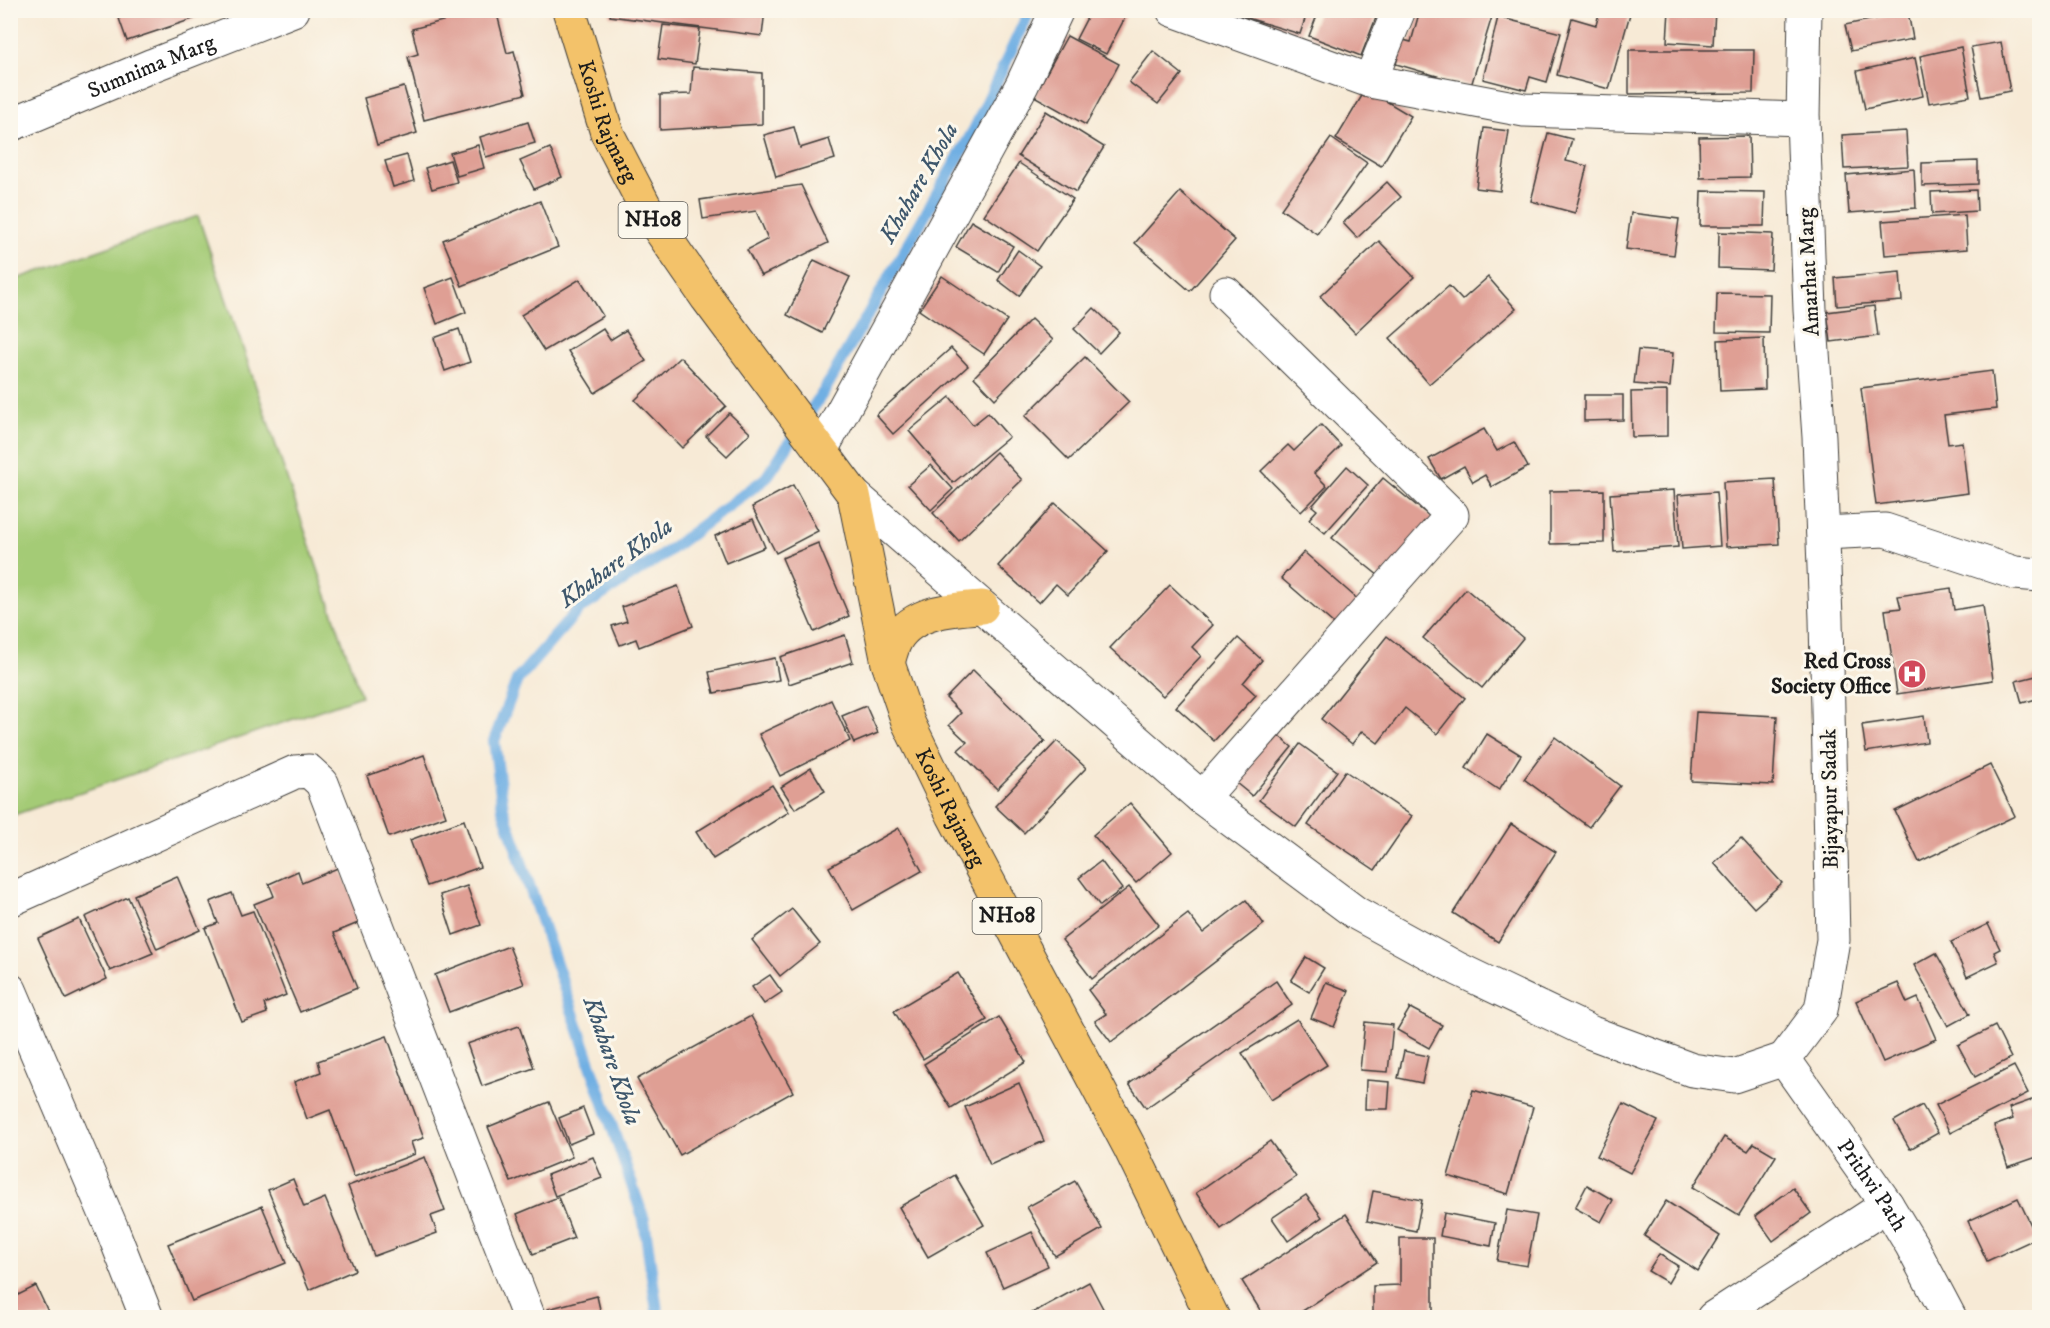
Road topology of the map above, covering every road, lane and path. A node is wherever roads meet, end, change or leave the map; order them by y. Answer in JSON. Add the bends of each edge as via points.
{"nodes":[{"id":1,"x":293,"y":10,"type":"edge"},
{"id":2,"x":568,"y":10,"type":"edge"},
{"id":3,"x":1058,"y":10,"type":"edge"},
{"id":4,"x":1173,"y":10,"type":"edge"},
{"id":5,"x":1399,"y":10,"type":"edge"},
{"id":6,"x":1805,"y":10,"type":"edge"},
{"id":7,"x":1370,"y":81,"type":"junction"},
{"id":8,"x":1803,"y":120,"type":"junction"},
{"id":9,"x":10,"y":125,"type":"edge"},
{"id":10,"x":1226,"y":292,"type":"dead end"},
{"id":11,"x":818,"y":447,"type":"junction"},
{"id":12,"x":854,"y":495,"type":"junction"},
{"id":13,"x":1823,"y":533,"type":"junction"},
{"id":14,"x":2040,"y":575,"type":"edge"},
{"id":15,"x":982,"y":607,"type":"junction"},
{"id":16,"x":888,"y":663,"type":"junction"},
{"id":17,"x":1202,"y":798,"type":"junction"},
{"id":18,"x":10,"y":900,"type":"edge"},
{"id":19,"x":10,"y":990,"type":"edge"},
{"id":20,"x":1784,"y":1059,"type":"junction"},
{"id":21,"x":1887,"y":1205,"type":"junction"},
{"id":22,"x":147,"y":1317,"type":"edge"},
{"id":23,"x":529,"y":1317,"type":"edge"},
{"id":24,"x":1213,"y":1317,"type":"edge"},
{"id":25,"x":1713,"y":1317,"type":"edge"},
{"id":26,"x":1950,"y":1317,"type":"edge"}],
"edges":[{"from":1,"to":9,"type":"street","name":"Sumnima Marg"},
{"from":2,"to":11,"type":"main road","name":"Koshi Rajmarg","number":"NH08","via":[[607,133],[649,214]]},
{"from":3,"to":11,"type":"street","via":[[1022,85]]},
{"from":4,"to":7,"type":"street"},
{"from":5,"to":7,"type":"street"},
{"from":6,"to":8,"type":"street","name":"Amarhat Marg"},
{"from":7,"to":8,"type":"street","via":[[1524,110]]},
{"from":8,"to":13,"type":"street","name":"Amarhat Marg"},
{"from":10,"to":17,"type":"street","via":[[1452,515]]},
{"from":11,"to":12,"type":"main road","name":"Koshi Rajmarg","number":"NH08"},
{"from":12,"to":15,"type":"street"},
{"from":12,"to":16,"type":"main road","name":"Koshi Rajmarg","number":"NH08"},
{"from":13,"to":14,"type":"street","via":[[1885,530],[2015,573]]},
{"from":13,"to":20,"type":"street","name":"Bijayapur Sadak","via":[[1833,940],[1821,1010]]},
{"from":15,"to":16,"type":"main road","via":[[929,614],[896,640]]},
{"from":15,"to":17,"type":"street"},
{"from":16,"to":24,"type":"main road","name":"Koshi Rajmarg","number":"NH08","via":[[908,722],[953,815],[1130,1148]]},
{"from":17,"to":20,"type":"street","via":[[1356,913],[1458,969],[1592,1033],[1692,1070],[1734,1076]]},
{"from":18,"to":23,"type":"street","via":[[295,771],[309,771],[322,783]]},
{"from":19,"to":22,"type":"street"},
{"from":20,"to":21,"type":"street","name":"Prithvi Path"},
{"from":21,"to":25,"type":"street"},
{"from":21,"to":26,"type":"street","name":"Prithvi Path"}]}
